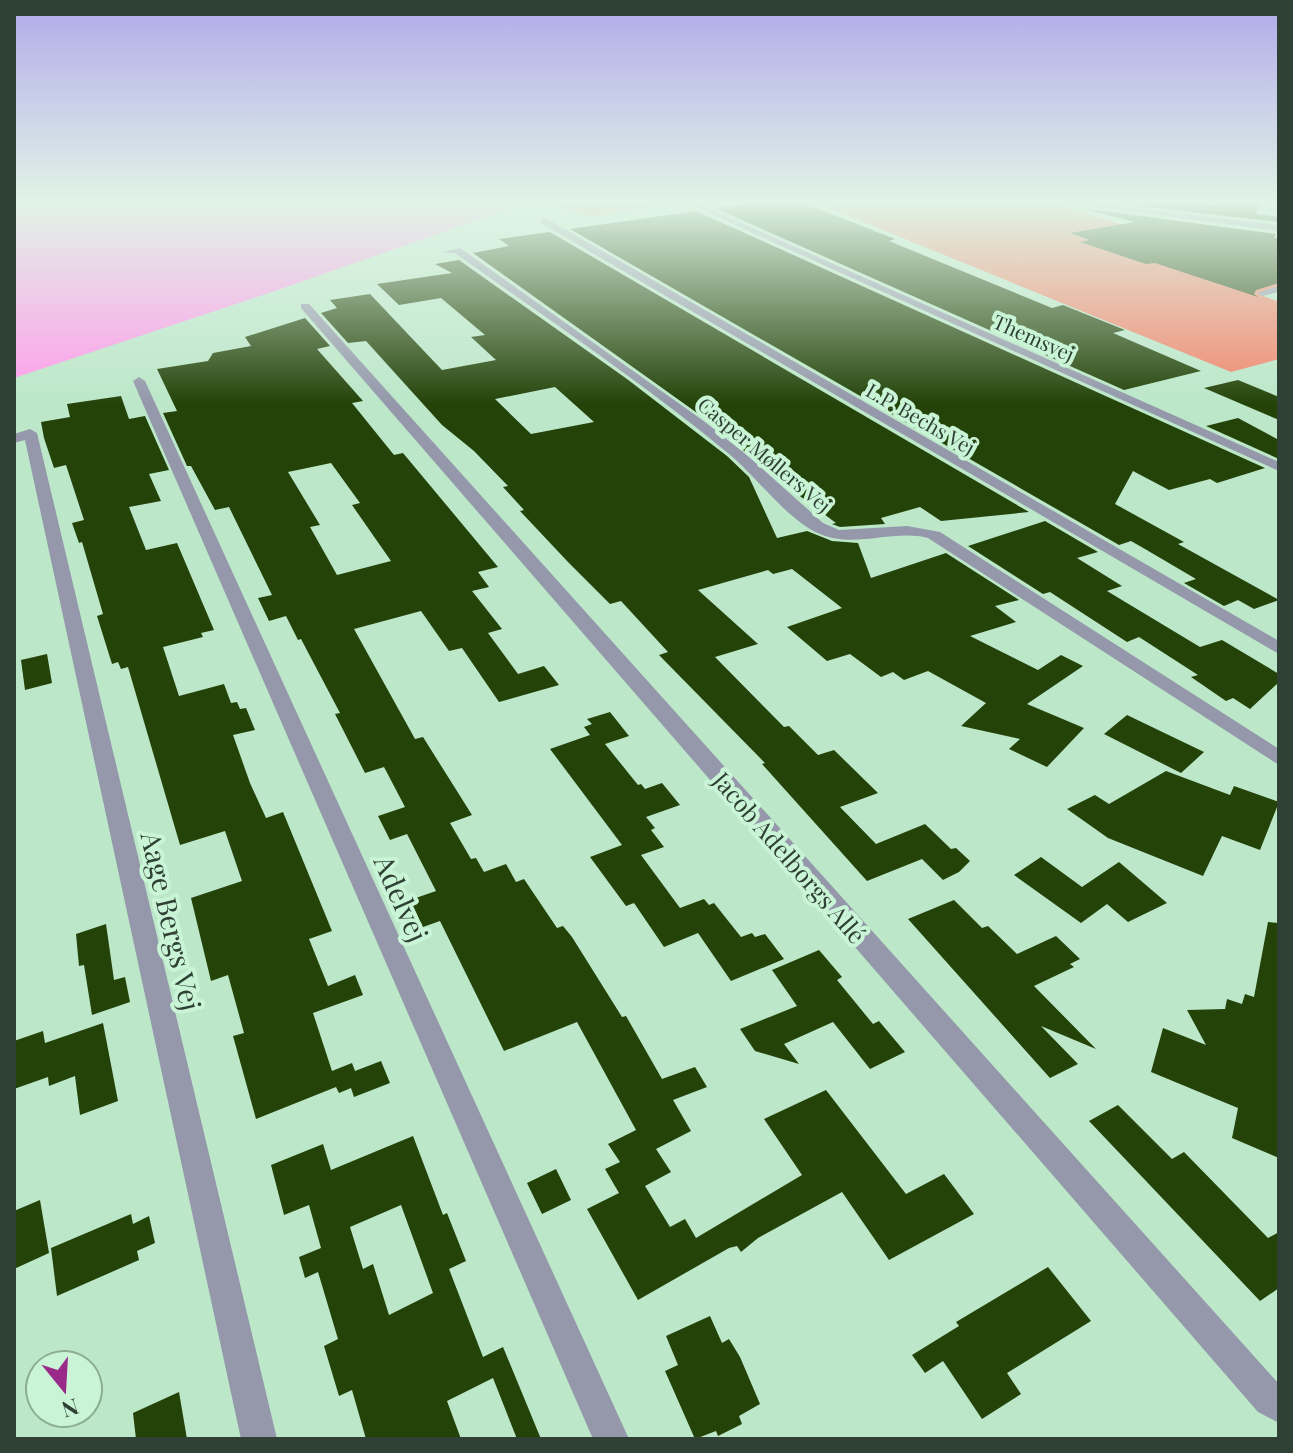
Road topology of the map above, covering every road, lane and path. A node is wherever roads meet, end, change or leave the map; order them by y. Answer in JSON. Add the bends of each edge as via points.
{"nodes":[{"id":1,"x":484,"y":269,"type":"edge"},
{"id":2,"x":626,"y":269,"type":"edge"},
{"id":3,"x":837,"y":269,"type":"edge"},
{"id":4,"x":1279,"y":289,"type":"edge"},
{"id":5,"x":1262,"y":293,"type":"dead end"},
{"id":6,"x":305,"y":306,"type":"dead end"},
{"id":7,"x":139,"y":381,"type":"dead end"},
{"id":8,"x":14,"y":439,"type":"edge"},
{"id":9,"x":1279,"y":467,"type":"edge"},
{"id":10,"x":1279,"y":649,"type":"edge"},
{"id":11,"x":1279,"y":758,"type":"edge"},
{"id":12,"x":1279,"y":1405,"type":"edge"},
{"id":13,"x":259,"y":1439,"type":"edge"},
{"id":14,"x":611,"y":1439,"type":"edge"}],
"edges":[{"from":1,"to":11,"type":"street","name":"Casper Møllers Vej","via":[[669,399],[756,468],[820,528],[934,535]]},
{"from":2,"to":10,"type":"street","name":"L.P. Bechs Vej"},
{"from":3,"to":9,"type":"street","name":"Themsvej"},
{"from":4,"to":5,"type":"street"},
{"from":6,"to":12,"type":"street","name":"Jacob Adelborgs Allé"},
{"from":7,"to":14,"type":"street","name":"Adelvej"},
{"from":8,"to":13,"type":"street","name":"Aage Bergs Vej","via":[[30,433]]}]}
